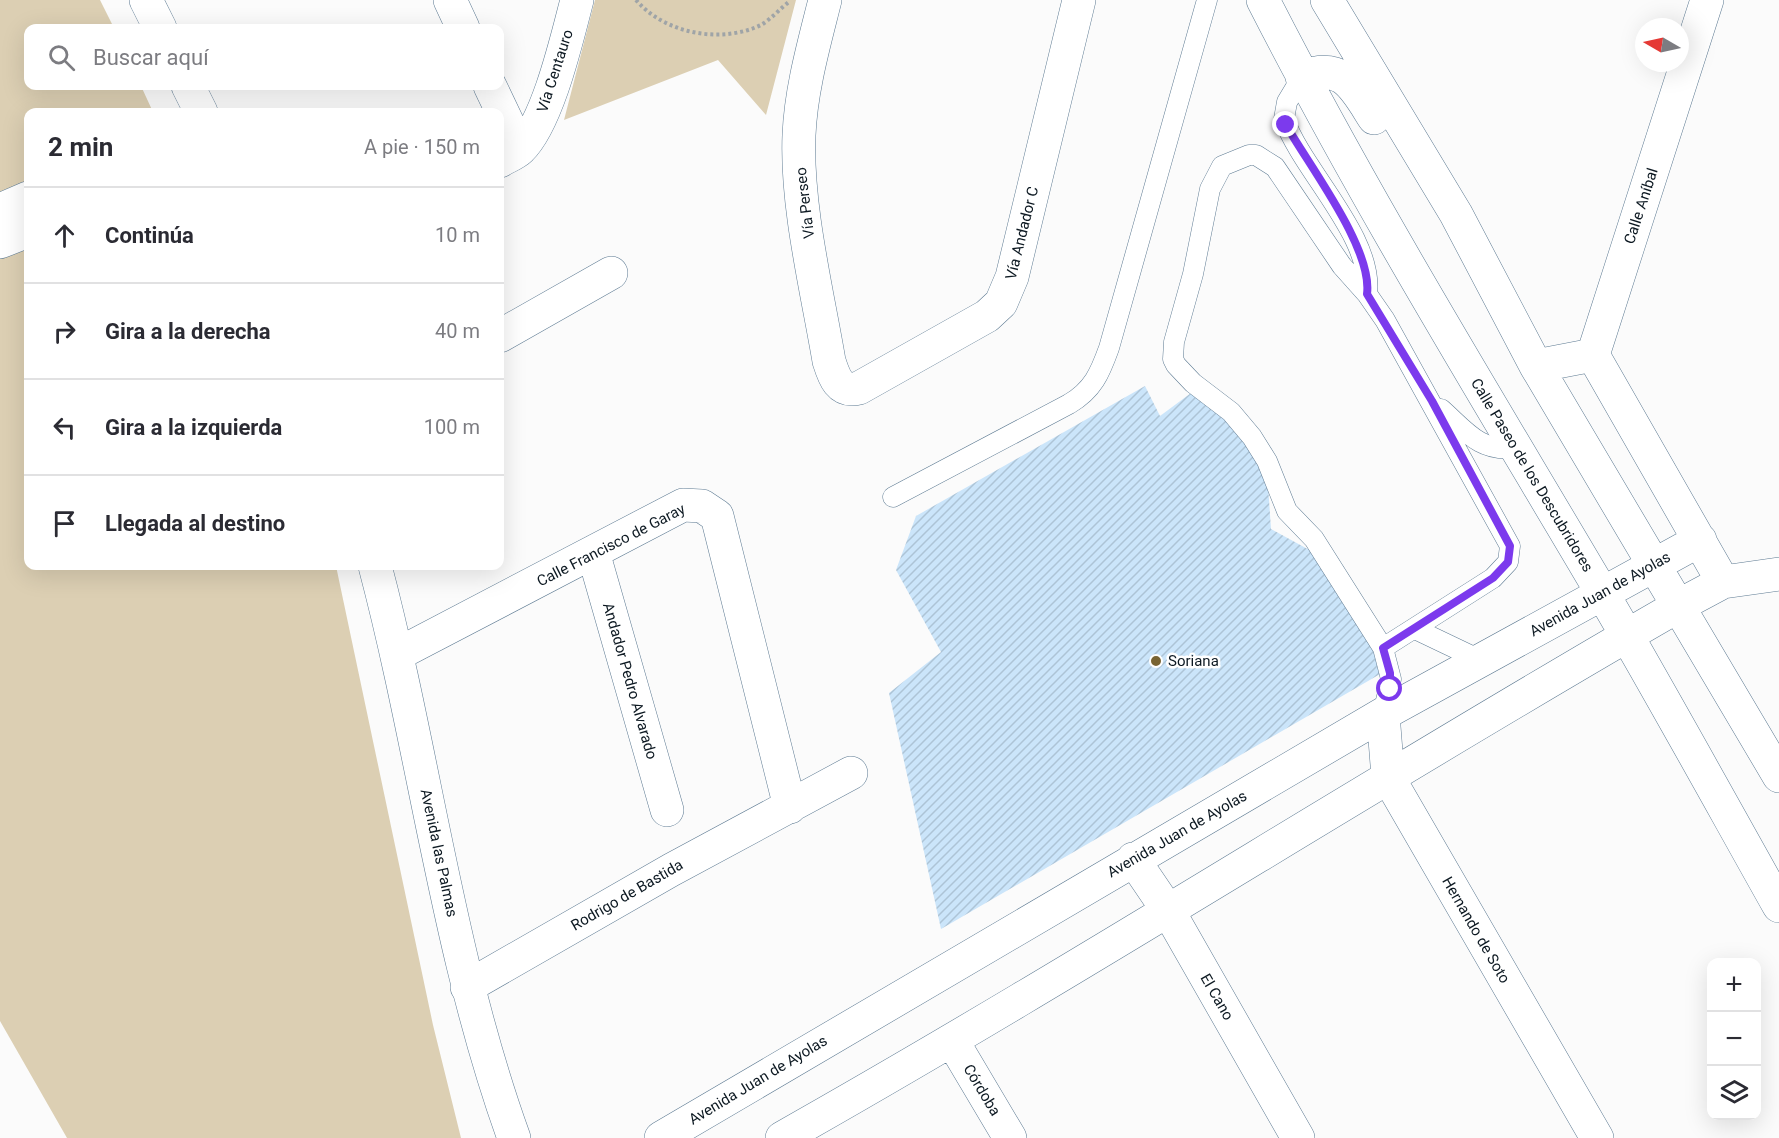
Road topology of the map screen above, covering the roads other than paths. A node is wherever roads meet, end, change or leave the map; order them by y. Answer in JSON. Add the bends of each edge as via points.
{"nodes":[{"id":1,"x":146,"y":0,"type":"edge"},
{"id":2,"x":450,"y":0,"type":"edge"},
{"id":3,"x":577,"y":0,"type":"edge"},
{"id":4,"x":1079,"y":0,"type":"edge"},
{"id":5,"x":1207,"y":0,"type":"edge"},
{"id":6,"x":1263,"y":0,"type":"edge"},
{"id":7,"x":1327,"y":0,"type":"edge"},
{"id":8,"x":1707,"y":0,"type":"edge"},
{"id":9,"x":824,"y":5,"type":"edge"},
{"id":10,"x":158,"y":24,"type":"edge"},
{"id":11,"x":461,"y":24,"type":"edge"},
{"id":12,"x":1302,"y":76,"type":"junction"},
{"id":13,"x":190,"y":90,"type":"edge"},
{"id":14,"x":491,"y":90,"type":"edge"},
{"id":15,"x":199,"y":108,"type":"edge"},
{"id":16,"x":496,"y":108,"type":"edge"},
{"id":17,"x":504,"y":134,"type":"edge"},
{"id":18,"x":510,"y":155,"type":"edge"},
{"id":19,"x":24,"y":200,"type":"edge"},
{"id":20,"x":0,"y":210,"type":"edge"},
{"id":21,"x":1456,"y":214,"type":"junction"},
{"id":22,"x":24,"y":233,"type":"edge"},
{"id":23,"x":0,"y":242,"type":"edge"},
{"id":24,"x":611,"y":273,"type":"dead end"},
{"id":25,"x":1367,"y":294,"type":"junction"},
{"id":26,"x":504,"y":334,"type":"edge"},
{"id":27,"x":1593,"y":355,"type":"junction"},
{"id":28,"x":1536,"y":366,"type":"junction"},
{"id":29,"x":859,"y":388,"type":"joint"},
{"id":30,"x":1432,"y":401,"type":"junction"},
{"id":31,"x":1514,"y":448,"type":"junction"},
{"id":32,"x":893,"y":496,"type":"dead end"},
{"id":33,"x":1700,"y":540,"type":"junction"},
{"id":34,"x":593,"y":552,"type":"junction"},
{"id":35,"x":1654,"y":565,"type":"junction"},
{"id":36,"x":376,"y":570,"type":"edge"},
{"id":37,"x":1779,"y":574,"type":"edge"},
{"id":38,"x":1723,"y":582,"type":"junction"},
{"id":39,"x":1602,"y":593,"type":"junction"},
{"id":40,"x":1680,"y":604,"type":"junction"},
{"id":41,"x":1415,"y":629,"type":"junction"},
{"id":42,"x":1626,"y":636,"type":"junction"},
{"id":43,"x":1383,"y":648,"type":"junction"},
{"id":44,"x":398,"y":654,"type":"junction"},
{"id":45,"x":1480,"y":660,"type":"junction"},
{"id":46,"x":1383,"y":714,"type":"junction"},
{"id":47,"x":1779,"y":728,"type":"edge"},
{"id":48,"x":1774,"y":767,"type":"edge"},
{"id":49,"x":851,"y":773,"type":"dead end"},
{"id":50,"x":1388,"y":777,"type":"junction"},
{"id":51,"x":790,"y":807,"type":"junction"},
{"id":52,"x":666,"y":810,"type":"dead end"},
{"id":53,"x":1133,"y":859,"type":"junction"},
{"id":54,"x":1779,"y":906,"type":"edge"},
{"id":55,"x":1169,"y":912,"type":"junction"},
{"id":56,"x":467,"y":987,"type":"junction"},
{"id":57,"x":953,"y":1042,"type":"junction"},
{"id":58,"x":514,"y":1138,"type":"edge"},
{"id":59,"x":661,"y":1138,"type":"edge"},
{"id":60,"x":782,"y":1138,"type":"edge"},
{"id":61,"x":1010,"y":1138,"type":"edge"},
{"id":62,"x":1298,"y":1138,"type":"edge"},
{"id":63,"x":1597,"y":1138,"type":"edge"}],
"edges":[{"from":1,"to":10,"type":"street"},
{"from":2,"to":11,"type":"street"},
{"from":3,"to":18,"type":"street","name":"Vía Centauro","via":[[549,97],[537,124]]},
{"from":4,"to":29,"type":"street","name":"Vía Andador C","via":[[1012,277],[1001,303],[987,316]]},
{"from":5,"to":32,"type":"lane","via":[[1096,382],[1070,404]]},
{"from":6,"to":12,"type":"street","name":"Calle Paseo de los Descubridores"},
{"from":7,"to":21,"type":"street"},
{"from":8,"to":27,"type":"street","name":"Calle Aníbal"},
{"from":9,"to":29,"type":"street","name":"Vía Perseo","via":[[807,70],[799,135],[801,191],[829,361],[840,385]]},
{"from":12,"to":21,"type":"street","via":[[1324,70],[1343,77],[1360,96],[1421,195],[1434,206]]},
{"from":12,"to":25,"type":"lane","via":[[1287,102],[1284,119],[1359,247],[1369,279]]},
{"from":12,"to":31,"type":"street","name":"Calle Paseo de los Descubridores"},
{"from":13,"to":15,"type":"street"},
{"from":14,"to":16,"type":"street"},
{"from":17,"to":18,"type":"street"},
{"from":19,"to":20,"type":"street"},
{"from":21,"to":28,"type":"street"},
{"from":22,"to":23,"type":"street"},
{"from":24,"to":26,"type":"street"},
{"from":25,"to":30,"type":"lane"},
{"from":25,"to":43,"type":"lane","via":[[1342,266],[1275,166],[1256,155],[1241,156],[1222,166],[1210,189],[1172,354],[1176,365],[1231,412],[1252,437],[1267,461],[1287,511],[1314,539]]},
{"from":27,"to":28,"type":"street"},
{"from":27,"to":33,"type":"street"},
{"from":28,"to":35,"type":"street"},
{"from":30,"to":31,"type":"lane","via":[[1484,446]]},
{"from":30,"to":41,"type":"lane","via":[[1508,539],[1510,553],[1504,568],[1493,578]]},
{"from":31,"to":39,"type":"street","name":"Calle Paseo de los Descubridores"},
{"from":33,"to":35,"type":"street","name":"Avenida Juan de Ayolas"},
{"from":33,"to":38,"type":"street"},
{"from":34,"to":44,"type":"street","name":"Calle Francisco de Garay"},
{"from":34,"to":51,"type":"street","name":"Calle Francisco de Garay","via":[[683,505],[702,506],[717,516]]},
{"from":34,"to":52,"type":"street","name":"Andador Pedro Alvarado"},
{"from":35,"to":39,"type":"street","name":"Avenida Juan de Ayolas"},
{"from":35,"to":40,"type":"street"},
{"from":36,"to":44,"type":"street","name":"Avenida las Palmas"},
{"from":37,"to":38,"type":"street"},
{"from":38,"to":40,"type":"street"},
{"from":39,"to":42,"type":"street","name":"Calle Paseo de los Descubridores"},
{"from":39,"to":45,"type":"street","name":"Avenida Juan de Ayolas"},
{"from":40,"to":42,"type":"street"},
{"from":40,"to":48,"type":"street"},
{"from":41,"to":43,"type":"lane"},
{"from":41,"to":45,"type":"lane"},
{"from":42,"to":50,"type":"street"},
{"from":42,"to":54,"type":"street","name":"Calle Paseo de los Descubridores"},
{"from":43,"to":46,"type":"lane","via":[[1391,679]]},
{"from":44,"to":56,"type":"street","name":"Avenida las Palmas"},
{"from":45,"to":46,"type":"street","name":"Avenida Juan de Ayolas"},
{"from":46,"to":50,"type":"street","name":"Hernando de Soto"},
{"from":46,"to":53,"type":"street","name":"Avenida Juan de Ayolas"},
{"from":47,"to":48,"type":"street"},
{"from":49,"to":51,"type":"street","name":"Rodrigo de Bastida"},
{"from":50,"to":55,"type":"street"},
{"from":50,"to":63,"type":"street","name":"Hernando de Soto"},
{"from":51,"to":56,"type":"street","name":"Rodrigo de Bastida"},
{"from":53,"to":55,"type":"street","name":"El Cano"},
{"from":53,"to":59,"type":"street","name":"Avenida Juan de Ayolas"},
{"from":55,"to":57,"type":"street"},
{"from":55,"to":62,"type":"street","name":"El Cano"},
{"from":56,"to":58,"type":"street","name":"Avenida las Palmas"},
{"from":57,"to":60,"type":"street"},
{"from":57,"to":61,"type":"street","name":"Córdoba"}]}
